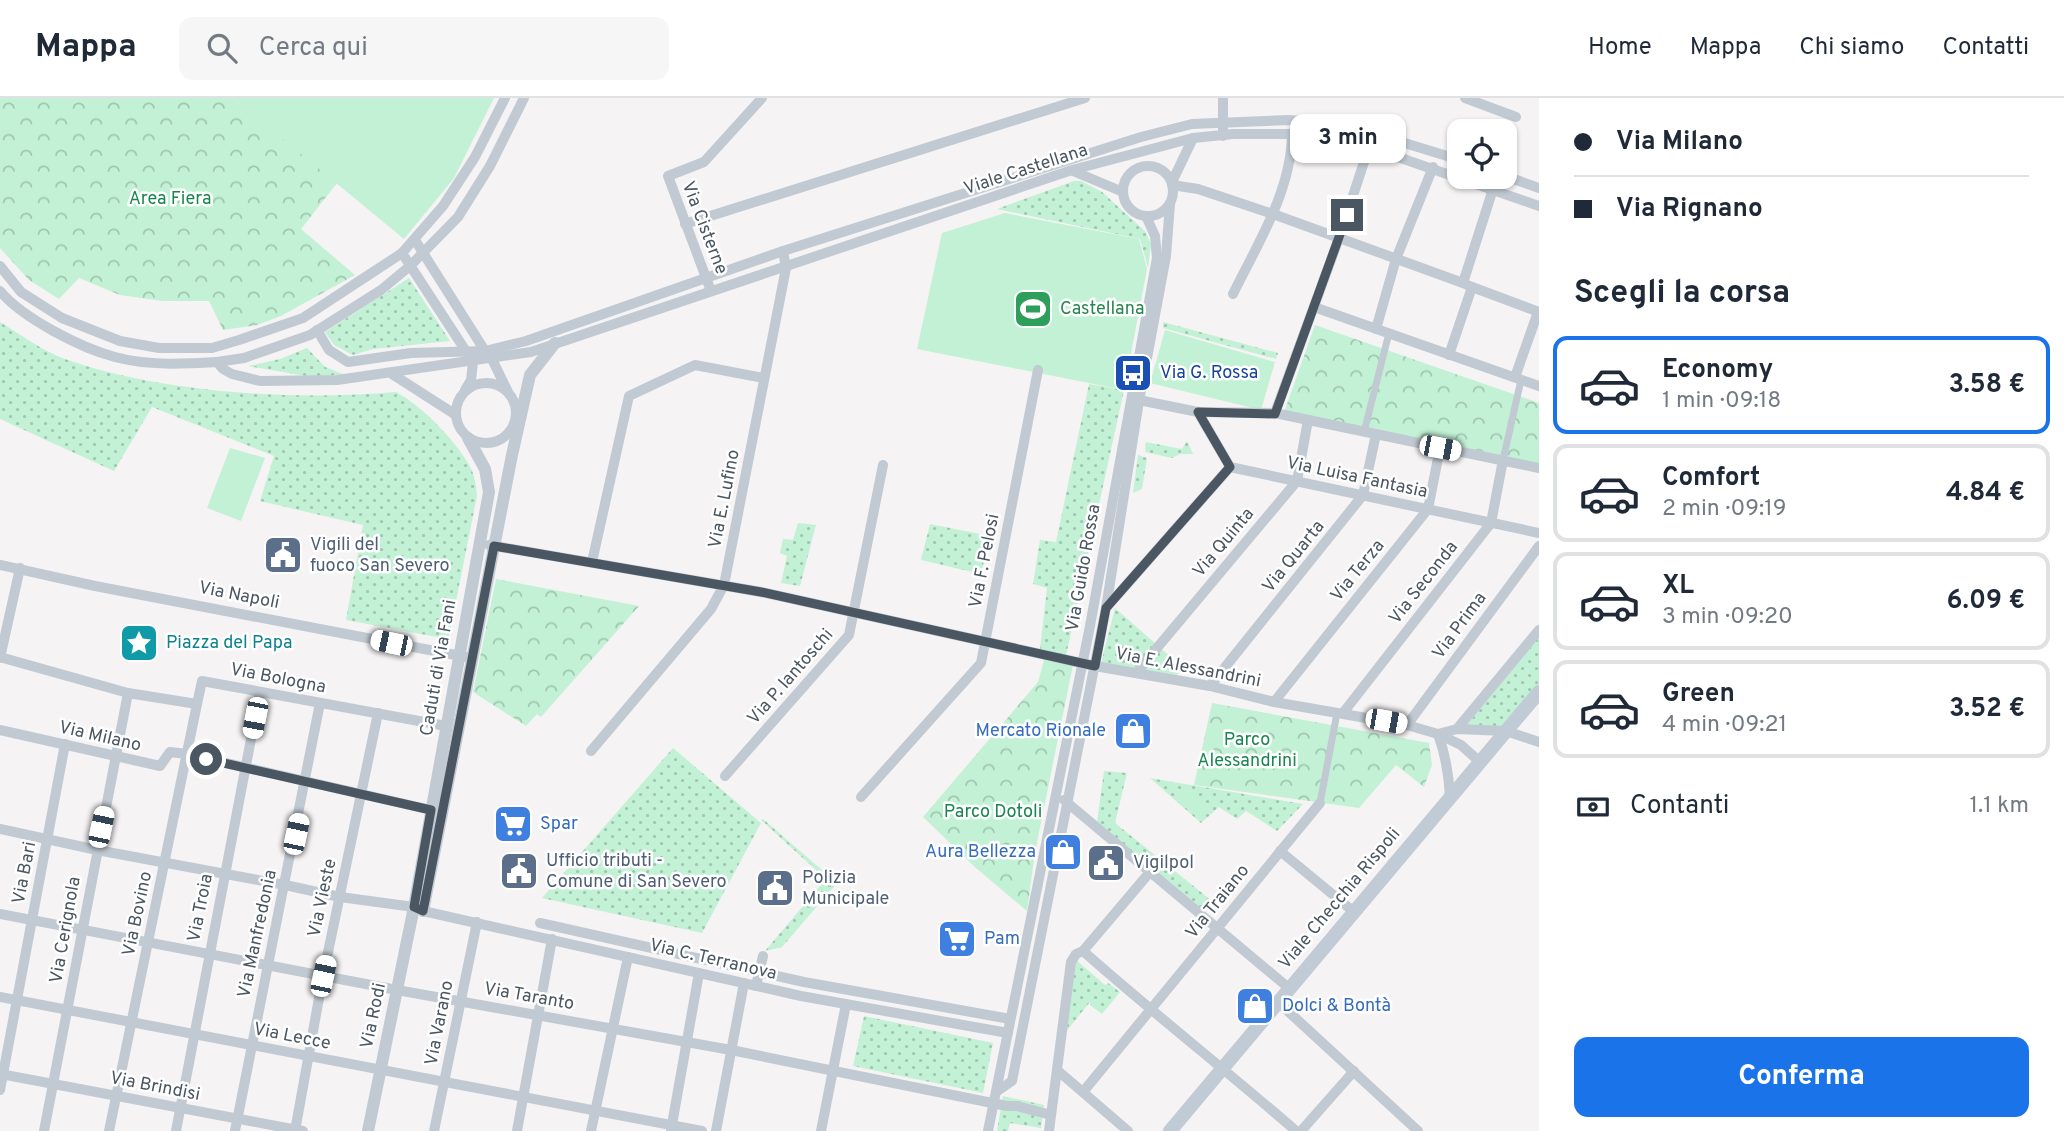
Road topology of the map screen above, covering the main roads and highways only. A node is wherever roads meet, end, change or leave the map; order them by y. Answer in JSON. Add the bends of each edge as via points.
{"nodes":[{"id":1,"x":1539,"y":692,"type":"edge"},
{"id":2,"x":1170,"y":1131,"type":"edge"}],
"edges":[{"from":1,"to":2,"type":"main road","name":"Viale Checchia Rispoli"}]}
